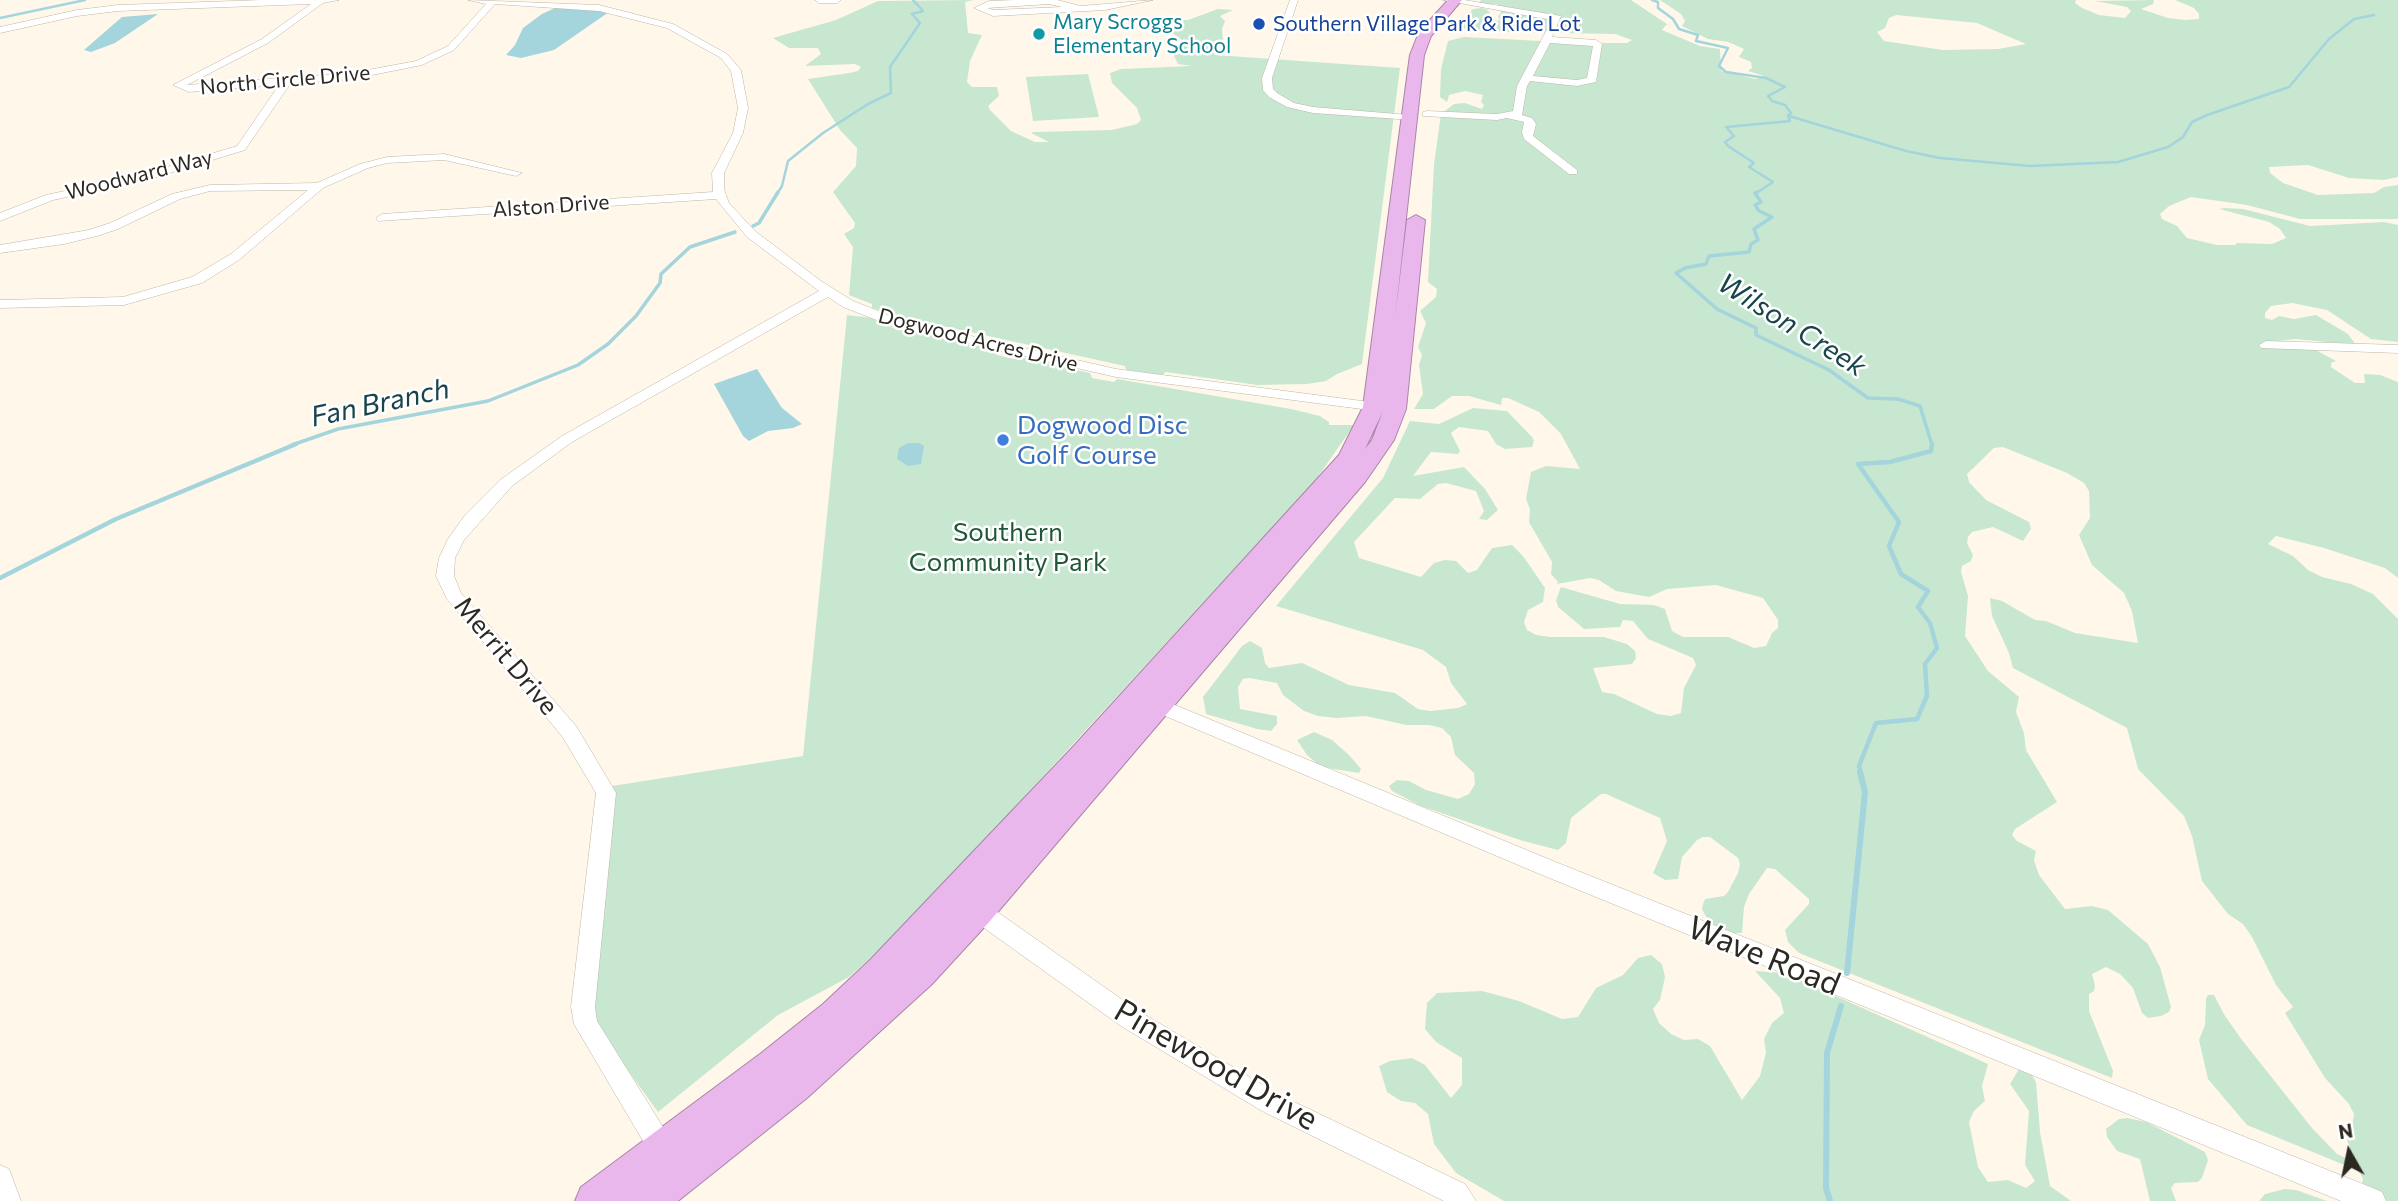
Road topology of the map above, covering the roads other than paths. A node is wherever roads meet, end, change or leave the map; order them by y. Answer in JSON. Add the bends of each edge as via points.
{"nodes":[{"id":1,"x":335,"y":0,"type":"edge"},
{"id":2,"x":472,"y":0,"type":"edge"},
{"id":3,"x":819,"y":0,"type":"edge"},
{"id":4,"x":837,"y":0,"type":"edge"},
{"id":5,"x":1149,"y":0,"type":"edge"},
{"id":6,"x":1294,"y":0,"type":"edge"},
{"id":7,"x":322,"y":1,"type":"edge"},
{"id":8,"x":494,"y":1,"type":"edge"},
{"id":9,"x":1459,"y":1,"type":"edge"},
{"id":10,"x":1532,"y":2,"type":"dead end"},
{"id":11,"x":121,"y":4,"type":"edge"},
{"id":12,"x":1077,"y":7,"type":"junction"},
{"id":13,"x":1558,"y":18,"type":"junction"},
{"id":14,"x":0,"y":30,"type":"edge"},
{"id":15,"x":1546,"y":40,"type":"junction"},
{"id":16,"x":1526,"y":78,"type":"junction"},
{"id":17,"x":287,"y":81,"type":"junction"},
{"id":18,"x":1418,"y":116,"type":"junction"},
{"id":19,"x":1511,"y":116,"type":"junction"},
{"id":20,"x":1573,"y":172,"type":"dead end"},
{"id":21,"x":516,"y":173,"type":"dead end"},
{"id":22,"x":319,"y":187,"type":"junction"},
{"id":23,"x":720,"y":195,"type":"junction"},
{"id":24,"x":0,"y":217,"type":"edge"},
{"id":25,"x":382,"y":218,"type":"dead end"},
{"id":26,"x":0,"y":249,"type":"edge"},
{"id":27,"x":828,"y":292,"type":"junction"},
{"id":28,"x":0,"y":304,"type":"edge"},
{"id":29,"x":2266,"y":345,"type":"dead end"},
{"id":30,"x":2398,"y":349,"type":"edge"},
{"id":31,"x":1385,"y":408,"type":"junction"},
{"id":32,"x":1158,"y":705,"type":"junction"},
{"id":33,"x":978,"y":911,"type":"junction"},
{"id":34,"x":662,"y":1149,"type":"junction"},
{"id":35,"x":0,"y":1178,"type":"edge"},
{"id":36,"x":8,"y":1201,"type":"edge"},
{"id":37,"x":595,"y":1201,"type":"edge"},
{"id":38,"x":647,"y":1201,"type":"edge"},
{"id":39,"x":1463,"y":1201,"type":"edge"},
{"id":40,"x":2373,"y":1201,"type":"edge"}],
"edges":[{"from":1,"to":7,"type":"street"},
{"from":2,"to":8,"type":"street"},
{"from":3,"to":4,"type":"street"},
{"from":5,"to":12,"type":"street"},
{"from":6,"to":18,"type":"street","via":[[1267,78],[1273,95],[1314,110]]},
{"from":7,"to":11,"type":"street"},
{"from":7,"to":17,"type":"street","name":"North Circle Drive","via":[[265,41],[178,85],[189,89]]},
{"from":8,"to":17,"type":"street","name":"North Circle Drive","via":[[451,48],[433,58],[374,73]]},
{"from":8,"to":23,"type":"street","via":[[623,13],[670,26],[724,56],[736,70],[743,108],[738,133],[718,173]]},
{"from":9,"to":13,"type":"street"},
{"from":9,"to":18,"type":"highway","via":[[1424,35],[1420,46]]},
{"from":10,"to":13,"type":"street","via":[[1561,8]]},
{"from":11,"to":14,"type":"street"},
{"from":12,"to":12,"type":"street","via":[[1049,1],[979,8],[993,13]]},
{"from":13,"to":15,"type":"street"},
{"from":15,"to":16,"type":"street"},
{"from":15,"to":16,"type":"street","via":[[1596,43],[1592,80]]},
{"from":16,"to":19,"type":"street","via":[[1518,113]]},
{"from":17,"to":24,"type":"street","name":"Woodward Way","via":[[241,148],[146,177],[50,197]]},
{"from":18,"to":19,"type":"street"},
{"from":18,"to":31,"type":"highway"},
{"from":19,"to":20,"type":"street","via":[[1528,120],[1528,137]]},
{"from":21,"to":22,"type":"street","via":[[444,157],[422,157],[364,166]]},
{"from":22,"to":26,"type":"street","via":[[210,188],[176,197],[93,233]]},
{"from":22,"to":28,"type":"street","via":[[235,257],[185,285],[124,300]]},
{"from":23,"to":25,"type":"street","name":"Alston Drive"},
{"from":23,"to":27,"type":"street","name":"Dogwood Acres Drive","via":[[751,234]]},
{"from":27,"to":31,"type":"street","name":"Dogwood Acres Drive","via":[[897,323],[1116,373]]},
{"from":27,"to":34,"type":"street","name":"Merrit Drive","via":[[567,439],[506,483],[471,519],[447,558],[445,576],[453,595],[569,731],[606,793],[583,1007],[586,1024]]},
{"from":29,"to":30,"type":"street"},
{"from":31,"to":32,"type":"highway","via":[[1383,440],[1357,477]]},
{"from":31,"to":34,"type":"highway","via":[[1349,458],[883,970],[793,1049]]},
{"from":32,"to":33,"type":"highway"},
{"from":32,"to":40,"type":"street","name":"Wave Road","via":[[1562,874]]},
{"from":33,"to":38,"type":"highway","via":[[839,1048]]},
{"from":33,"to":39,"type":"street","name":"Pinewood Drive","via":[[1140,1025],[1271,1103],[1456,1193]]},
{"from":34,"to":37,"type":"highway"},
{"from":35,"to":36,"type":"street"}]}
